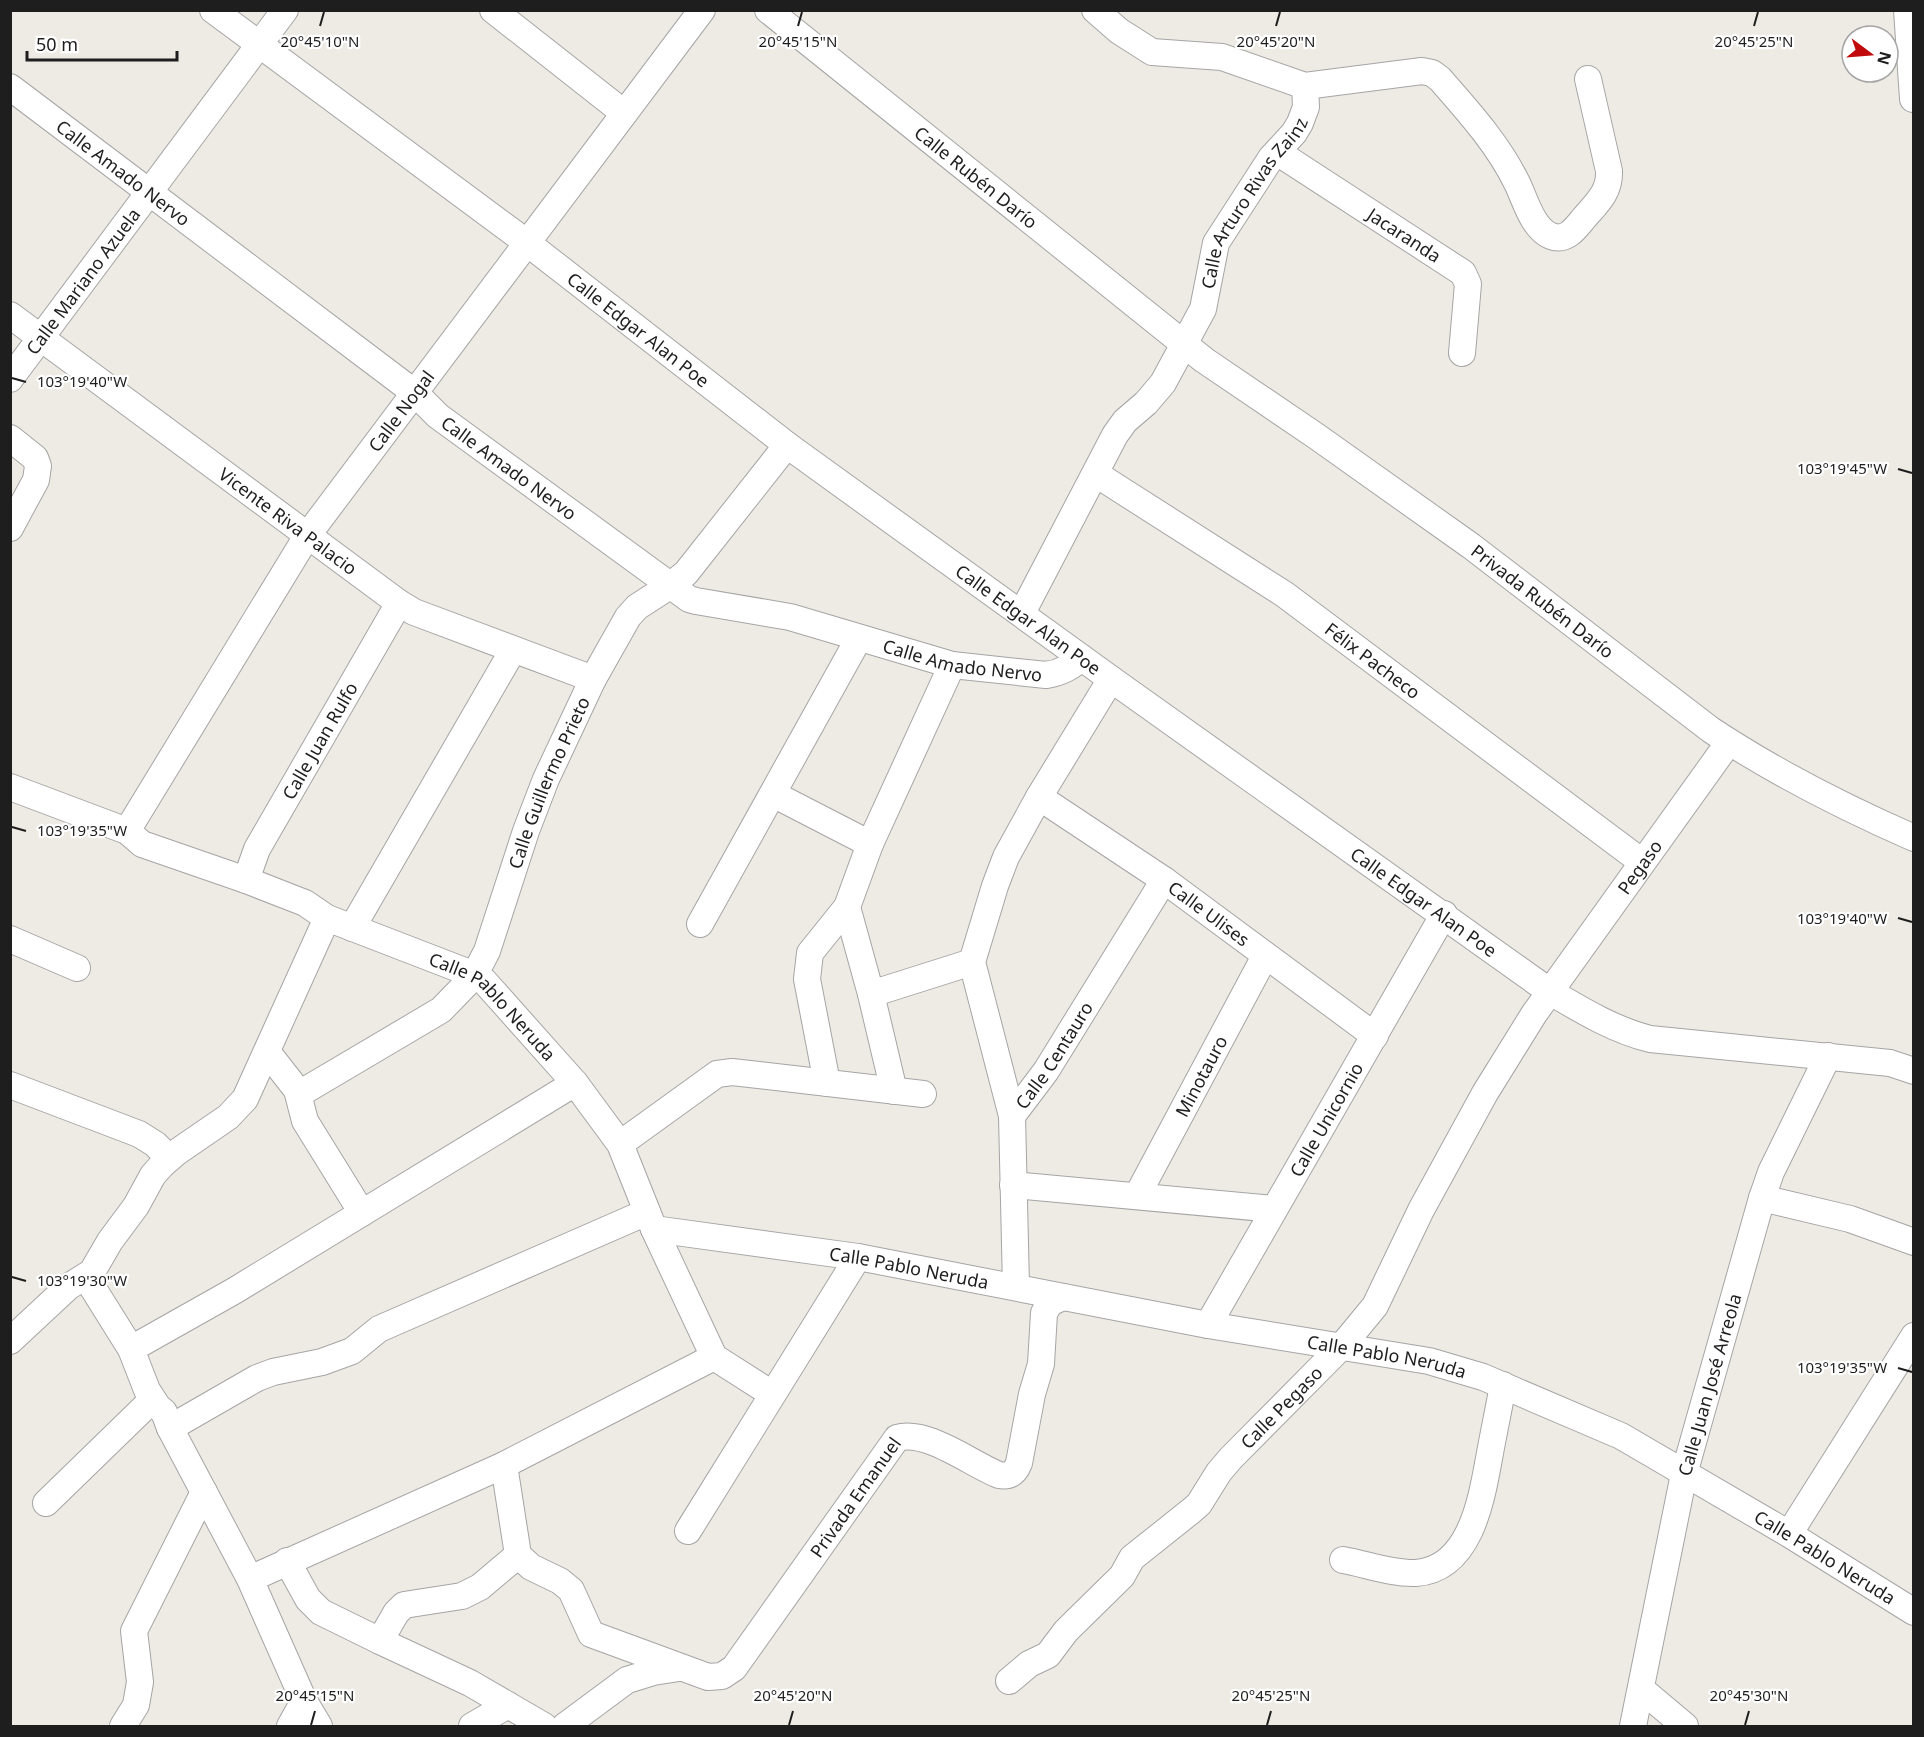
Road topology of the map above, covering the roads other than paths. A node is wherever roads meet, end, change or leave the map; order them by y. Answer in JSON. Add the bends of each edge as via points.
{"nodes":[{"id":1,"x":213,"y":10,"type":"edge"},
{"id":2,"x":285,"y":10,"type":"edge"},
{"id":3,"x":492,"y":10,"type":"edge"},
{"id":4,"x":702,"y":10,"type":"edge"},
{"id":5,"x":768,"y":10,"type":"edge"},
{"id":6,"x":1095,"y":10,"type":"edge"},
{"id":7,"x":1907,"y":10,"type":"edge"},
{"id":8,"x":258,"y":45,"type":"junction"},
{"id":9,"x":1588,"y":79,"type":"dead end"},
{"id":10,"x":1305,"y":86,"type":"junction"},
{"id":11,"x":10,"y":87,"type":"edge"},
{"id":12,"x":1913,"y":99,"type":"edge"},
{"id":13,"x":624,"y":113,"type":"junction"},
{"id":14,"x":1277,"y":152,"type":"junction"},
{"id":15,"x":150,"y":192,"type":"junction"},
{"id":16,"x":526,"y":242,"type":"junction"},
{"id":17,"x":10,"y":315,"type":"edge"},
{"id":18,"x":40,"y":338,"type":"junction"},
{"id":19,"x":1184,"y":344,"type":"junction"},
{"id":20,"x":1462,"y":353,"type":"dead end"},
{"id":21,"x":10,"y":379,"type":"edge"},
{"id":22,"x":415,"y":393,"type":"junction"},
{"id":23,"x":10,"y":438,"type":"edge"},
{"id":24,"x":787,"y":446,"type":"junction"},
{"id":25,"x":1096,"y":474,"type":"junction"},
{"id":26,"x":10,"y":528,"type":"edge"},
{"id":27,"x":307,"y":536,"type":"junction"},
{"id":28,"x":671,"y":585,"type":"junction"},
{"id":29,"x":399,"y":603,"type":"junction"},
{"id":30,"x":1022,"y":613,"type":"junction"},
{"id":31,"x":859,"y":638,"type":"junction"},
{"id":32,"x":513,"y":650,"type":"junction"},
{"id":33,"x":1082,"y":658,"type":"junction"},
{"id":34,"x":952,"y":665,"type":"junction"},
{"id":35,"x":593,"y":679,"type":"junction"},
{"id":36,"x":1111,"y":679,"type":"junction"},
{"id":37,"x":1729,"y":742,"type":"junction"},
{"id":38,"x":10,"y":787,"type":"edge"},
{"id":39,"x":773,"y":794,"type":"junction"},
{"id":40,"x":1039,"y":796,"type":"junction"},
{"id":41,"x":127,"y":831,"type":"junction"},
{"id":42,"x":1914,"y":838,"type":"edge"},
{"id":43,"x":870,"y":844,"type":"junction"},
{"id":44,"x":1642,"y":862,"type":"junction"},
{"id":45,"x":246,"y":880,"type":"junction"},
{"id":46,"x":1164,"y":880,"type":"junction"},
{"id":47,"x":847,"y":907,"type":"junction"},
{"id":48,"x":1444,"y":914,"type":"junction"},
{"id":49,"x":327,"y":918,"type":"junction"},
{"id":50,"x":700,"y":924,"type":"dead end"},
{"id":51,"x":352,"y":928,"type":"junction"},
{"id":52,"x":10,"y":939,"type":"edge"},
{"id":53,"x":1265,"y":956,"type":"junction"},
{"id":54,"x":972,"y":962,"type":"junction"},
{"id":55,"x":77,"y":968,"type":"dead end"},
{"id":56,"x":474,"y":976,"type":"junction"},
{"id":57,"x":1550,"y":991,"type":"junction"},
{"id":58,"x":871,"y":994,"type":"junction"},
{"id":59,"x":1374,"y":1036,"type":"junction"},
{"id":60,"x":268,"y":1053,"type":"junction"},
{"id":61,"x":1828,"y":1056,"type":"junction"},
{"id":62,"x":1914,"y":1071,"type":"edge"},
{"id":63,"x":575,"y":1083,"type":"junction"},
{"id":64,"x":827,"y":1083,"type":"junction"},
{"id":65,"x":10,"y":1085,"type":"edge"},
{"id":66,"x":894,"y":1090,"type":"junction"},
{"id":67,"x":299,"y":1094,"type":"junction"},
{"id":68,"x":922,"y":1094,"type":"dead end"},
{"id":69,"x":1012,"y":1116,"type":"junction"},
{"id":70,"x":620,"y":1144,"type":"junction"},
{"id":71,"x":170,"y":1158,"type":"junction"},
{"id":72,"x":1013,"y":1185,"type":"junction"},
{"id":73,"x":1137,"y":1196,"type":"junction"},
{"id":74,"x":1762,"y":1198,"type":"junction"},
{"id":75,"x":1274,"y":1209,"type":"junction"},
{"id":76,"x":362,"y":1213,"type":"junction"},
{"id":77,"x":651,"y":1220,"type":"junction"},
{"id":78,"x":1914,"y":1242,"type":"edge"},
{"id":79,"x":858,"y":1257,"type":"junction"},
{"id":80,"x":86,"y":1277,"type":"junction"},
{"id":81,"x":1016,"y":1286,"type":"junction"},
{"id":82,"x":1063,"y":1297,"type":"junction"},
{"id":83,"x":1208,"y":1325,"type":"junction"},
{"id":84,"x":1914,"y":1336,"type":"edge"},
{"id":85,"x":10,"y":1341,"type":"edge"},
{"id":86,"x":1342,"y":1346,"type":"junction"},
{"id":87,"x":131,"y":1349,"type":"junction"},
{"id":88,"x":714,"y":1357,"type":"junction"},
{"id":89,"x":1503,"y":1385,"type":"junction"},
{"id":90,"x":772,"y":1394,"type":"junction"},
{"id":91,"x":152,"y":1400,"type":"junction"},
{"id":92,"x":170,"y":1428,"type":"junction"},
{"id":93,"x":504,"y":1466,"type":"junction"},
{"id":94,"x":1684,"y":1474,"type":"junction"},
{"id":95,"x":204,"y":1492,"type":"junction"},
{"id":96,"x":46,"y":1503,"type":"dead end"},
{"id":97,"x":688,"y":1531,"type":"dead end"},
{"id":98,"x":1790,"y":1534,"type":"junction"},
{"id":99,"x":518,"y":1555,"type":"junction"},
{"id":100,"x":1343,"y":1560,"type":"dead end"},
{"id":101,"x":287,"y":1561,"type":"junction"},
{"id":102,"x":250,"y":1579,"type":"junction"},
{"id":103,"x":1914,"y":1612,"type":"edge"},
{"id":104,"x":380,"y":1641,"type":"junction"},
{"id":105,"x":680,"y":1668,"type":"junction"},
{"id":106,"x":1009,"y":1682,"type":"dead end"},
{"id":107,"x":1641,"y":1689,"type":"junction"},
{"id":108,"x":304,"y":1701,"type":"junction"},
{"id":109,"x":508,"y":1705,"type":"junction"},
{"id":110,"x":123,"y":1726,"type":"edge"},
{"id":111,"x":290,"y":1726,"type":"edge"},
{"id":112,"x":319,"y":1726,"type":"edge"},
{"id":113,"x":472,"y":1726,"type":"edge"},
{"id":114,"x":544,"y":1726,"type":"edge"},
{"id":115,"x":565,"y":1726,"type":"edge"},
{"id":116,"x":1633,"y":1726,"type":"edge"},
{"id":117,"x":1685,"y":1726,"type":"edge"}],
"edges":[{"from":1,"to":8,"type":"street","name":"Calle Edgar Alan Poe"},
{"from":2,"to":8,"type":"street","name":"Calle Mariano Azuela"},
{"from":3,"to":13,"type":"street"},
{"from":4,"to":13,"type":"street","name":"Calle Nogal"},
{"from":5,"to":19,"type":"street","name":"Calle Rubén Darío"},
{"from":6,"to":10,"type":"street","via":[[1119,32],[1152,52],[1222,57]]},
{"from":7,"to":12,"type":"street"},
{"from":8,"to":15,"type":"street","name":"Calle Mariano Azuela"},
{"from":8,"to":16,"type":"street","name":"Calle Edgar Alan Poe"},
{"from":9,"to":10,"type":"street","via":[[1609,171],[1608,185],[1575,229],[1562,237],[1548,235],[1536,223],[1496,148],[1437,75],[1422,72]]},
{"from":10,"to":14,"type":"street","name":"Calle Arturo Rivas Zainz","via":[[1306,107],[1300,123]]},
{"from":11,"to":15,"type":"street","name":"Calle Amado Nervo"},
{"from":13,"to":16,"type":"street","name":"Calle Nogal"},
{"from":14,"to":19,"type":"street","name":"Calle Arturo Rivas Zainz","via":[[1216,243],[1205,304]]},
{"from":14,"to":20,"type":"street","name":"Jacaranda","via":[[1463,273],[1468,284]]},
{"from":15,"to":18,"type":"street","name":"Calle Mariano Azuela"},
{"from":15,"to":22,"type":"street","name":"Calle Amado Nervo"},
{"from":16,"to":22,"type":"street","name":"Calle Nogal"},
{"from":16,"to":24,"type":"street","name":"Calle Edgar Alan Poe"},
{"from":17,"to":18,"type":"street","name":"Vicente Riva Palacio"},
{"from":18,"to":21,"type":"street","name":"Calle Mariano Azuela"},
{"from":18,"to":27,"type":"street","name":"Vicente Riva Palacio"},
{"from":19,"to":25,"type":"street","name":"Calle Arturo Rivas Zainz","via":[[1163,383],[1121,426]]},
{"from":19,"to":37,"type":"street","name":"Privada Rubén Darío","via":[[1471,546]]},
{"from":22,"to":27,"type":"street","name":"Calle Nogal"},
{"from":22,"to":28,"type":"street","name":"Calle Amado Nervo","via":[[438,416]]},
{"from":23,"to":26,"type":"street","via":[[35,458],[38,472]]},
{"from":24,"to":28,"type":"street","name":"Calle Guillermo Prieto","via":[[686,573]]},
{"from":24,"to":30,"type":"street","name":"Calle Edgar Alan Poe"},
{"from":25,"to":30,"type":"street","name":"Calle Arturo Rivas Zainz"},
{"from":25,"to":44,"type":"street","name":"Félix Pacheco","via":[[1284,594]]},
{"from":27,"to":29,"type":"street","name":"Vicente Riva Palacio"},
{"from":27,"to":41,"type":"street","name":"Calle Nogal"},
{"from":28,"to":31,"type":"street","name":"Calle Amado Nervo","via":[[696,601],[790,617]]},
{"from":28,"to":35,"type":"street","name":"Calle Guillermo Prieto","via":[[628,617]]},
{"from":29,"to":32,"type":"street","name":"Vicente Riva Palacio"},
{"from":29,"to":45,"type":"street","name":"Calle Juan Rulfo","via":[[257,849]]},
{"from":30,"to":33,"type":"street","name":"Calle Edgar Alan Poe"},
{"from":31,"to":34,"type":"street","name":"Calle Amado Nervo"},
{"from":31,"to":39,"type":"street"},
{"from":32,"to":35,"type":"street","name":"Vicente Riva Palacio"},
{"from":32,"to":51,"type":"street"},
{"from":33,"to":34,"type":"street","name":"Calle Amado Nervo","via":[[1067,669],[1046,675]]},
{"from":33,"to":36,"type":"street","name":"Calle Edgar Alan Poe"},
{"from":34,"to":43,"type":"street"},
{"from":35,"to":56,"type":"street","name":"Calle Guillermo Prieto","via":[[546,779],[487,951]]},
{"from":36,"to":40,"type":"street"},
{"from":36,"to":48,"type":"street","name":"Calle Edgar Alan Poe"},
{"from":37,"to":42,"type":"street","name":"Privada Rubén Darío","via":[[1836,803]]},
{"from":37,"to":44,"type":"street","name":"Pegaso"},
{"from":38,"to":41,"type":"street","name":"Calle Pablo Neruda"},
{"from":39,"to":43,"type":"street"},
{"from":39,"to":50,"type":"street"},
{"from":40,"to":46,"type":"street","name":"Calle Ulises"},
{"from":40,"to":54,"type":"street","via":[[994,886]]},
{"from":41,"to":45,"type":"street","name":"Calle Pablo Neruda","via":[[142,844]]},
{"from":43,"to":47,"type":"street"},
{"from":44,"to":57,"type":"street","name":"Pegaso"},
{"from":45,"to":49,"type":"street","name":"Calle Pablo Neruda","via":[[305,903]]},
{"from":46,"to":53,"type":"street","name":"Calle Ulises"},
{"from":46,"to":69,"type":"street","name":"Calle Centauro","via":[[1046,1071]]},
{"from":47,"to":58,"type":"street"},
{"from":47,"to":64,"type":"street","via":[[810,953],[807,967]]},
{"from":48,"to":57,"type":"street","name":"Calle Edgar Alan Poe"},
{"from":48,"to":59,"type":"street","name":"Calle Unicornio"},
{"from":49,"to":51,"type":"street","name":"Calle Pablo Neruda"},
{"from":49,"to":60,"type":"street"},
{"from":51,"to":56,"type":"street","name":"Calle Pablo Neruda"},
{"from":52,"to":55,"type":"street"},
{"from":53,"to":59,"type":"street","name":"Calle Ulises"},
{"from":53,"to":73,"type":"street","name":"Minotauro"},
{"from":54,"to":58,"type":"street"},
{"from":54,"to":69,"type":"street"},
{"from":56,"to":63,"type":"street","name":"Calle Pablo Neruda","via":[[498,995]]},
{"from":56,"to":67,"type":"street","name":"Calle Guillermo Prieto","via":[[441,1010]]},
{"from":57,"to":61,"type":"street","name":"Calle Edgar Alan Poe","via":[[1636,1036]]},
{"from":57,"to":86,"type":"street","name":"Calle Pegaso","via":[[1485,1093],[1421,1210],[1375,1306]]},
{"from":58,"to":66,"type":"street"},
{"from":59,"to":75,"type":"street","name":"Calle Unicornio"},
{"from":60,"to":67,"type":"street"},
{"from":60,"to":71,"type":"street","via":[[237,1108]]},
{"from":61,"to":62,"type":"street","name":"Calle Edgar Alan Poe","via":[[1890,1063]]},
{"from":61,"to":74,"type":"street","name":"Calle Juan José Arreola"},
{"from":63,"to":70,"type":"street","name":"Calle Pablo Neruda"},
{"from":63,"to":76,"type":"street"},
{"from":64,"to":66,"type":"street"},
{"from":64,"to":70,"type":"street","via":[[732,1071],[717,1074]]},
{"from":65,"to":71,"type":"street","via":[[139,1134]]},
{"from":66,"to":68,"type":"street"},
{"from":67,"to":76,"type":"street","via":[[304,1121]]},
{"from":69,"to":72,"type":"street","name":"Calle Centauro"},
{"from":70,"to":77,"type":"street","name":"Calle Pablo Neruda"},
{"from":71,"to":80,"type":"street","via":[[153,1175]]},
{"from":72,"to":73,"type":"street"},
{"from":72,"to":81,"type":"street","name":"Calle Centauro"},
{"from":73,"to":75,"type":"street"},
{"from":74,"to":78,"type":"street","via":[[1850,1219]]},
{"from":74,"to":94,"type":"street","name":"Calle Juan José Arreola"},
{"from":75,"to":83,"type":"street","name":"Calle Unicornio"},
{"from":76,"to":87,"type":"street"},
{"from":77,"to":79,"type":"street","name":"Calle Pablo Neruda"},
{"from":77,"to":88,"type":"street"},
{"from":77,"to":92,"type":"street","via":[[379,1329],[352,1351],[257,1378]]},
{"from":79,"to":81,"type":"street","name":"Calle Pablo Neruda"},
{"from":79,"to":90,"type":"street"},
{"from":80,"to":85,"type":"street","via":[[69,1287]]},
{"from":80,"to":87,"type":"street"},
{"from":81,"to":82,"type":"street","name":"Calle Pablo Neruda"},
{"from":82,"to":83,"type":"street","name":"Calle Pablo Neruda"},
{"from":82,"to":105,"type":"street","name":"Privada Emanuel","via":[[1050,1303],[1044,1313],[1041,1364],[1014,1473],[999,1475],[936,1444],[911,1437],[897,1438],[734,1668],[722,1676],[708,1677]]},
{"from":83,"to":86,"type":"street","name":"Calle Pablo Neruda"},
{"from":84,"to":98,"type":"street"},
{"from":86,"to":89,"type":"street","name":"Calle Pablo Neruda","via":[[1429,1361]]},
{"from":86,"to":106,"type":"street","name":"Calle Pegaso","via":[[1231,1458],[1191,1511],[1132,1558],[1122,1576],[1066,1631],[1048,1655],[1029,1664]]},
{"from":87,"to":91,"type":"street"},
{"from":88,"to":90,"type":"street"},
{"from":88,"to":93,"type":"street"},
{"from":89,"to":94,"type":"street","name":"Calle Pablo Neruda","via":[[1613,1432]]},
{"from":89,"to":100,"type":"street","via":[[1482,1497],[1471,1529],[1456,1552],[1430,1570],[1417,1573]]},
{"from":90,"to":97,"type":"street"},
{"from":91,"to":92,"type":"street","via":[[164,1412]]},
{"from":91,"to":96,"type":"street"},
{"from":92,"to":95,"type":"street"},
{"from":93,"to":99,"type":"street"},
{"from":93,"to":101,"type":"street"},
{"from":94,"to":98,"type":"street","name":"Calle Pablo Neruda"},
{"from":94,"to":107,"type":"street","name":"Calle Juan José Arreola"},
{"from":95,"to":102,"type":"street"},
{"from":95,"to":110,"type":"street","via":[[134,1631],[140,1682],[136,1705]]},
{"from":98,"to":103,"type":"street","name":"Calle Pablo Neruda"},
{"from":99,"to":104,"type":"street","via":[[480,1587],[462,1596],[404,1605]]},
{"from":99,"to":105,"type":"street","name":"Privada Emanuel","via":[[531,1568],[571,1590],[591,1634]]},
{"from":101,"to":102,"type":"street"},
{"from":101,"to":104,"type":"street","via":[[308,1599],[321,1612]]},
{"from":102,"to":108,"type":"street"},
{"from":104,"to":109,"type":"street"},
{"from":105,"to":115,"type":"street","via":[[627,1680]]},
{"from":107,"to":116,"type":"street","name":"Calle Juan José Arreola"},
{"from":107,"to":117,"type":"street"},
{"from":108,"to":111,"type":"street"},
{"from":108,"to":112,"type":"street"},
{"from":109,"to":113,"type":"street"},
{"from":109,"to":114,"type":"street"}]}
